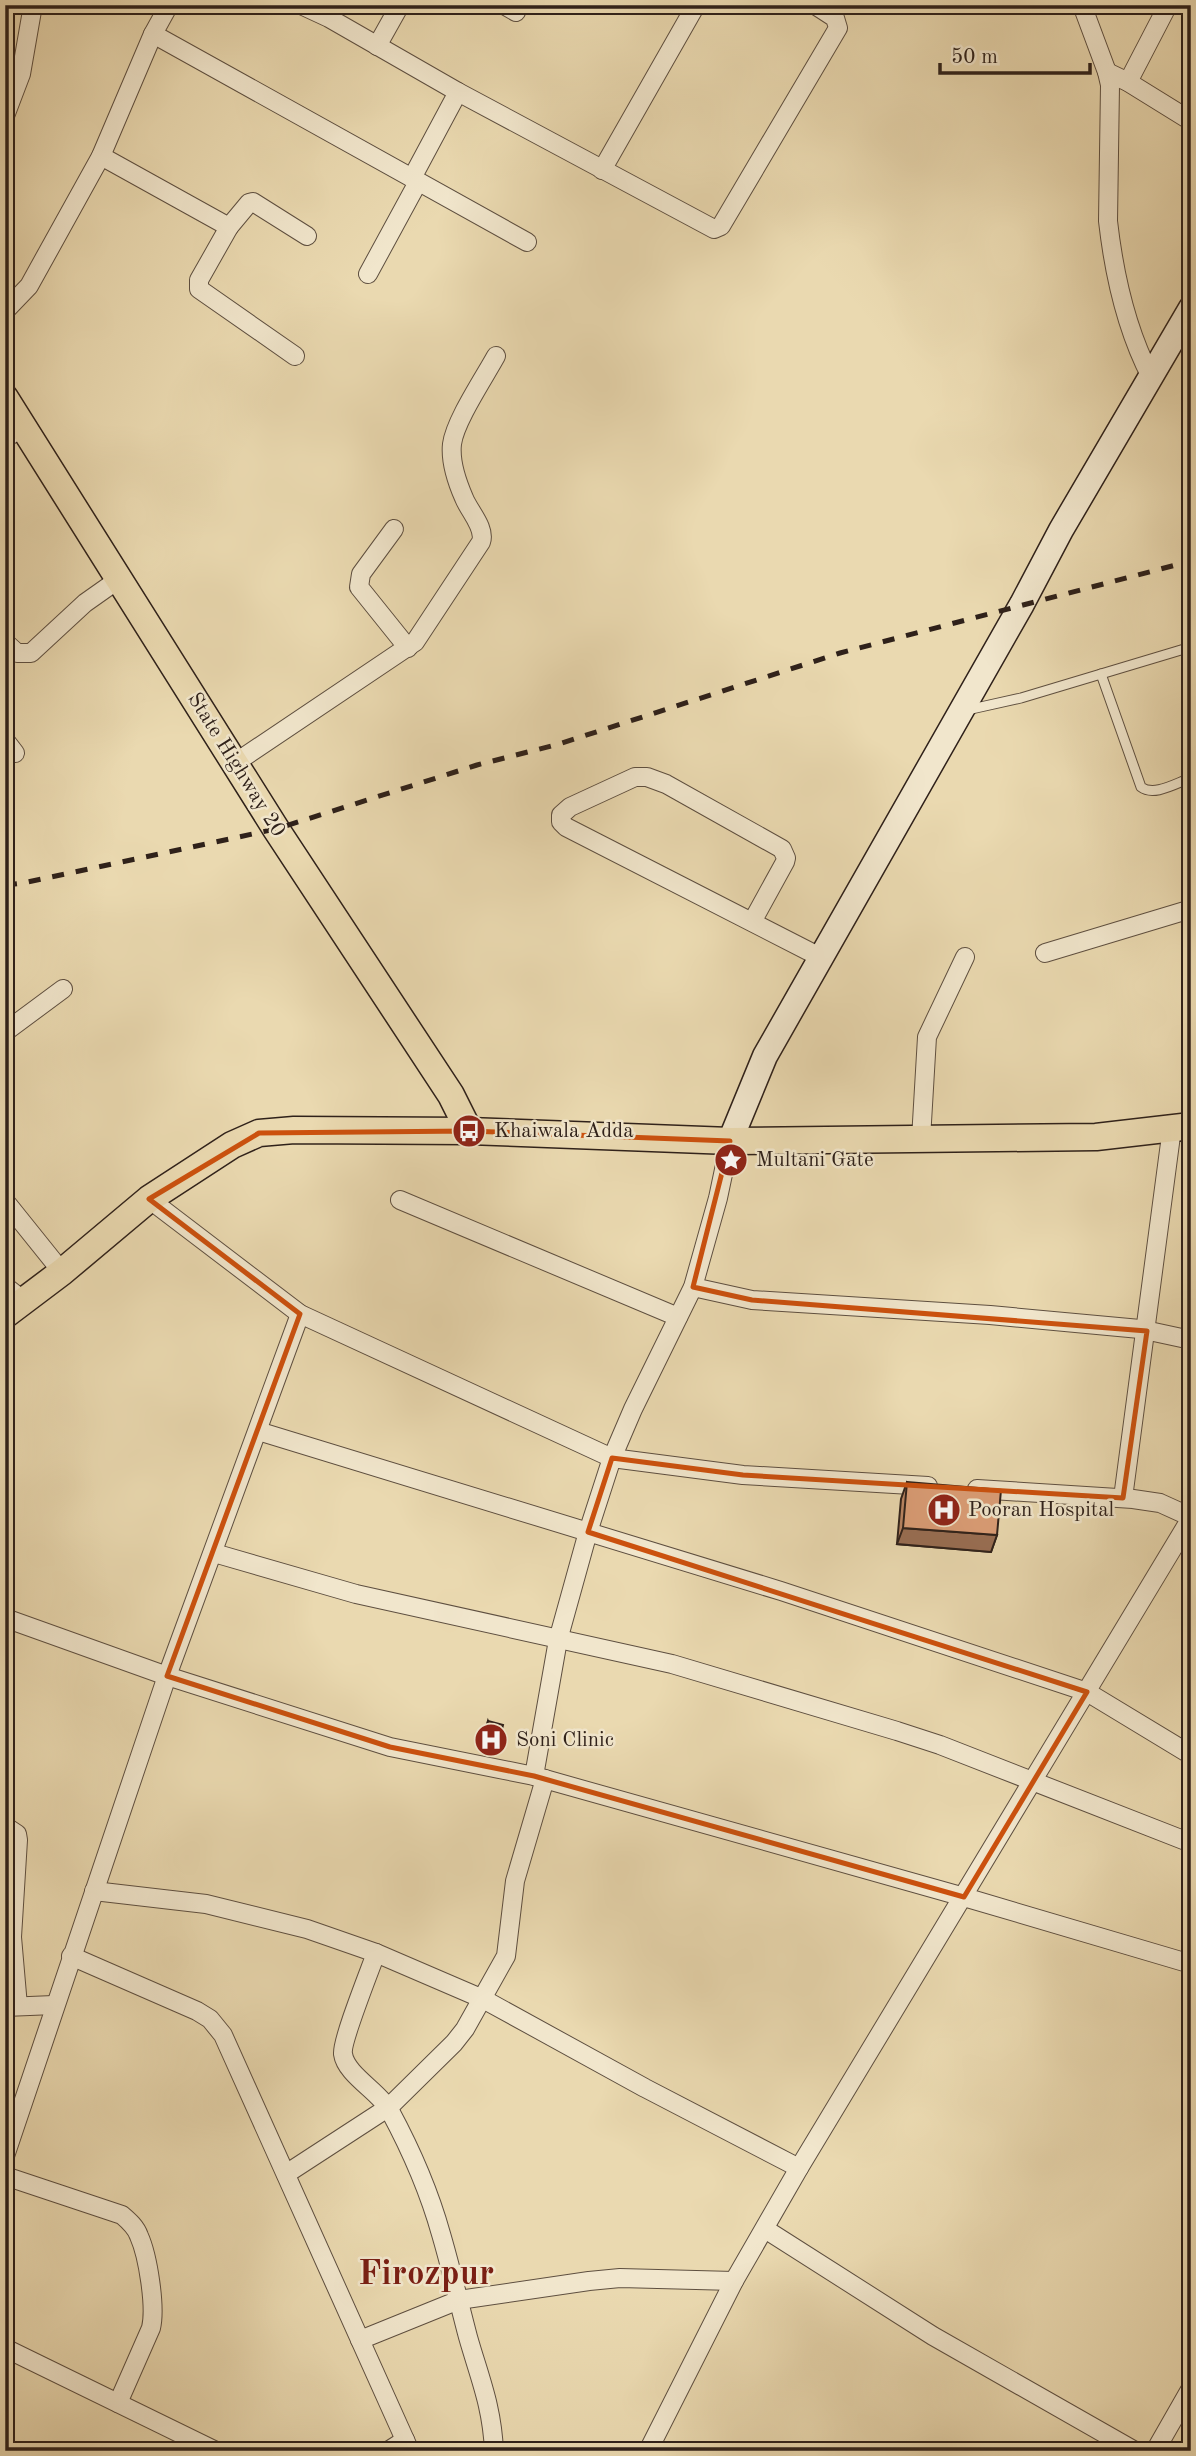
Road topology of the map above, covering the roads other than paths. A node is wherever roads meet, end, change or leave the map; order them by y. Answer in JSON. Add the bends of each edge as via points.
{"nodes":[{"id":1,"x":33,"y":5,"type":"edge"},
{"id":2,"x":169,"y":5,"type":"edge"},
{"id":3,"x":302,"y":5,"type":"edge"},
{"id":4,"x":400,"y":5,"type":"edge"},
{"id":5,"x":696,"y":5,"type":"edge"},
{"id":6,"x":815,"y":5,"type":"edge"},
{"id":7,"x":1082,"y":5,"type":"edge"},
{"id":8,"x":1168,"y":5,"type":"edge"},
{"id":9,"x":153,"y":34,"type":"junction"},
{"id":10,"x":377,"y":46,"type":"junction"},
{"id":11,"x":1107,"y":72,"type":"junction"},
{"id":12,"x":1128,"y":82,"type":"junction"},
{"id":13,"x":458,"y":92,"type":"junction"},
{"id":14,"x":5,"y":116,"type":"edge"},
{"id":15,"x":1191,"y":121,"type":"edge"},
{"id":16,"x":101,"y":156,"type":"junction"},
{"id":17,"x":602,"y":170,"type":"junction"},
{"id":18,"x":415,"y":180,"type":"junction"},
{"id":19,"x":229,"y":227,"type":"junction"},
{"id":20,"x":307,"y":236,"type":"dead end"},
{"id":21,"x":527,"y":242,"type":"dead end"},
{"id":22,"x":368,"y":274,"type":"dead end"},
{"id":23,"x":1191,"y":308,"type":"edge"},
{"id":24,"x":5,"y":311,"type":"edge"},
{"id":25,"x":295,"y":356,"type":"dead end"},
{"id":26,"x":496,"y":356,"type":"dead end"},
{"id":27,"x":1150,"y":377,"type":"junction"},
{"id":28,"x":5,"y":398,"type":"edge"},
{"id":29,"x":14,"y":433,"type":"edge"},
{"id":30,"x":394,"y":529,"type":"dead end"},
{"id":31,"x":119,"y":579,"type":"junction"},
{"id":32,"x":5,"y":642,"type":"edge"},
{"id":33,"x":1191,"y":647,"type":"edge"},
{"id":34,"x":408,"y":648,"type":"junction"},
{"id":35,"x":1101,"y":674,"type":"junction"},
{"id":36,"x":962,"y":711,"type":"junction"},
{"id":37,"x":234,"y":763,"type":"junction"},
{"id":38,"x":1191,"y":778,"type":"edge"},
{"id":39,"x":1191,"y":909,"type":"edge"},
{"id":40,"x":752,"y":922,"type":"junction"},
{"id":41,"x":1045,"y":953,"type":"dead end"},
{"id":42,"x":820,"y":957,"type":"junction"},
{"id":43,"x":965,"y":957,"type":"dead end"},
{"id":44,"x":64,"y":989,"type":"dead end"},
{"id":45,"x":5,"y":1032,"type":"edge"},
{"id":46,"x":1182,"y":1127,"type":"edge"},
{"id":47,"x":469,"y":1131,"type":"junction"},
{"id":48,"x":921,"y":1139,"type":"junction"},
{"id":49,"x":730,"y":1141,"type":"junction"},
{"id":50,"x":149,"y":1199,"type":"junction"},
{"id":51,"x":400,"y":1200,"type":"dead end"},
{"id":52,"x":5,"y":1201,"type":"edge"},
{"id":53,"x":62,"y":1272,"type":"junction"},
{"id":54,"x":693,"y":1287,"type":"junction"},
{"id":55,"x":12,"y":1301,"type":"edge"},
{"id":56,"x":300,"y":1314,"type":"junction"},
{"id":57,"x":678,"y":1317,"type":"junction"},
{"id":58,"x":1147,"y":1331,"type":"junction"},
{"id":59,"x":1191,"y":1340,"type":"edge"},
{"id":60,"x":258,"y":1431,"type":"junction"},
{"id":61,"x":612,"y":1458,"type":"junction"},
{"id":62,"x":1123,"y":1498,"type":"junction"},
{"id":63,"x":1191,"y":1517,"type":"edge"},
{"id":64,"x":588,"y":1532,"type":"junction"},
{"id":65,"x":214,"y":1553,"type":"junction"},
{"id":66,"x":5,"y":1618,"type":"edge"},
{"id":67,"x":558,"y":1640,"type":"junction"},
{"id":68,"x":167,"y":1676,"type":"junction"},
{"id":69,"x":1087,"y":1692,"type":"junction"},
{"id":70,"x":1191,"y":1755,"type":"edge"},
{"id":71,"x":540,"y":1777,"type":"junction"},
{"id":72,"x":1034,"y":1782,"type":"junction"},
{"id":73,"x":5,"y":1826,"type":"edge"},
{"id":74,"x":1191,"y":1843,"type":"edge"},
{"id":75,"x":94,"y":1891,"type":"junction"},
{"id":76,"x":964,"y":1896,"type":"junction"},
{"id":77,"x":376,"y":1953,"type":"junction"},
{"id":78,"x":71,"y":1956,"type":"junction"},
{"id":79,"x":1191,"y":1964,"type":"edge"},
{"id":80,"x":483,"y":1999,"type":"junction"},
{"id":81,"x":54,"y":2004,"type":"junction"},
{"id":82,"x":12,"y":2006,"type":"edge"},
{"id":83,"x":388,"y":2107,"type":"junction"},
{"id":84,"x":5,"y":2156,"type":"edge"},
{"id":85,"x":799,"y":2168,"type":"junction"},
{"id":86,"x":286,"y":2174,"type":"junction"},
{"id":87,"x":5,"y":2176,"type":"edge"},
{"id":88,"x":765,"y":2228,"type":"junction"},
{"id":89,"x":734,"y":2281,"type":"junction"},
{"id":90,"x":459,"y":2300,"type":"junction"},
{"id":91,"x":360,"y":2340,"type":"junction"},
{"id":92,"x":5,"y":2348,"type":"edge"},
{"id":93,"x":1191,"y":2388,"type":"edge"},
{"id":94,"x":118,"y":2403,"type":"junction"},
{"id":95,"x":407,"y":2445,"type":"edge"},
{"id":96,"x":216,"y":2451,"type":"edge"},
{"id":97,"x":388,"y":2451,"type":"edge"},
{"id":98,"x":494,"y":2451,"type":"edge"},
{"id":99,"x":649,"y":2451,"type":"edge"},
{"id":100,"x":1135,"y":2451,"type":"edge"},
{"id":101,"x":1155,"y":2451,"type":"edge"}],
"edges":[{"from":1,"to":14,"type":"street","via":[[21,75]]},
{"from":2,"to":9,"type":"street"},
{"from":3,"to":10,"type":"street"},
{"from":4,"to":10,"type":"street"},
{"from":5,"to":17,"type":"street"},
{"from":6,"to":17,"type":"street","via":[[835,18],[838,28],[718,228],[709,229]]},
{"from":7,"to":11,"type":"street"},
{"from":8,"to":12,"type":"street"},
{"from":9,"to":16,"type":"street"},
{"from":9,"to":18,"type":"street"},
{"from":10,"to":13,"type":"street"},
{"from":11,"to":12,"type":"street"},
{"from":11,"to":27,"type":"street","via":[[1110,240],[1133,338]]},
{"from":12,"to":15,"type":"street"},
{"from":13,"to":17,"type":"street"},
{"from":13,"to":18,"type":"street"},
{"from":16,"to":19,"type":"street"},
{"from":16,"to":24,"type":"street","via":[[29,286]]},
{"from":18,"to":21,"type":"street"},
{"from":18,"to":22,"type":"street"},
{"from":19,"to":20,"type":"street","via":[[253,202]]},
{"from":19,"to":25,"type":"street","via":[[199,280],[199,289]]},
{"from":23,"to":27,"type":"street"},
{"from":26,"to":34,"type":"street","via":[[457,428],[452,448],[463,497],[482,540]]},
{"from":27,"to":36,"type":"street"},
{"from":28,"to":29,"type":"main road","name":"State Highway 20"},
{"from":29,"to":31,"type":"main road","name":"State Highway 20"},
{"from":30,"to":34,"type":"street","via":[[361,574],[359,587]]},
{"from":31,"to":32,"type":"street","via":[[85,603],[31,653],[17,653]]},
{"from":31,"to":37,"type":"main road","name":"State Highway 20"},
{"from":33,"to":35,"type":"lane"},
{"from":34,"to":37,"type":"street"},
{"from":35,"to":36,"type":"lane"},
{"from":35,"to":38,"type":"lane","via":[[1141,787],[1153,791]]},
{"from":36,"to":42,"type":"street"},
{"from":37,"to":47,"type":"main road","name":"State Highway 20","via":[[451,1095]]},
{"from":39,"to":41,"type":"street"},
{"from":40,"to":40,"type":"street","via":[[566,827],[561,815],[635,776],[666,784],[785,853],[785,862]]},
{"from":40,"to":42,"type":"street"},
{"from":42,"to":49,"type":"street","via":[[765,1056]]},
{"from":43,"to":48,"type":"street","via":[[927,1037]]},
{"from":44,"to":45,"type":"street"},
{"from":46,"to":48,"type":"main road","via":[[1096,1136]]},
{"from":46,"to":58,"type":"street"},
{"from":47,"to":49,"type":"main road"},
{"from":47,"to":50,"type":"main road","via":[[259,1133],[232,1145]]},
{"from":48,"to":49,"type":"main road"},
{"from":49,"to":54,"type":"street"},
{"from":50,"to":53,"type":"main road"},
{"from":50,"to":56,"type":"street"},
{"from":51,"to":57,"type":"street"},
{"from":52,"to":53,"type":"street"},
{"from":53,"to":55,"type":"main road"},
{"from":54,"to":57,"type":"street"},
{"from":54,"to":58,"type":"street","via":[[751,1300],[990,1315]]},
{"from":56,"to":60,"type":"street"},
{"from":56,"to":61,"type":"street"},
{"from":57,"to":61,"type":"street"},
{"from":58,"to":59,"type":"street"},
{"from":58,"to":62,"type":"street"},
{"from":60,"to":64,"type":"street"},
{"from":60,"to":65,"type":"street"},
{"from":61,"to":62,"type":"street","via":[[743,1475]]},
{"from":61,"to":64,"type":"street"},
{"from":62,"to":63,"type":"street","via":[[1160,1503]]},
{"from":63,"to":69,"type":"street"},
{"from":64,"to":67,"type":"street"},
{"from":64,"to":69,"type":"street"},
{"from":65,"to":67,"type":"street","via":[[355,1594]]},
{"from":65,"to":68,"type":"street"},
{"from":66,"to":68,"type":"street"},
{"from":67,"to":71,"type":"street"},
{"from":67,"to":72,"type":"street","via":[[671,1664],[897,1731]]},
{"from":68,"to":71,"type":"street","via":[[390,1747]]},
{"from":68,"to":75,"type":"street"},
{"from":69,"to":70,"type":"street"},
{"from":69,"to":72,"type":"street"},
{"from":71,"to":76,"type":"street"},
{"from":71,"to":80,"type":"street","via":[[516,1881],[506,1956]]},
{"from":72,"to":74,"type":"street"},
{"from":72,"to":76,"type":"street"},
{"from":73,"to":82,"type":"street","via":[[18,1840]]},
{"from":75,"to":77,"type":"street","via":[[206,1904],[307,1929]]},
{"from":75,"to":78,"type":"street"},
{"from":76,"to":79,"type":"street"},
{"from":76,"to":85,"type":"street"},
{"from":77,"to":80,"type":"street"},
{"from":77,"to":83,"type":"street","via":[[342,2050],[348,2066]]},
{"from":78,"to":81,"type":"street"},
{"from":78,"to":86,"type":"street","via":[[210,2019],[232,2051]]},
{"from":80,"to":83,"type":"street","via":[[454,2043]]},
{"from":80,"to":85,"type":"street"},
{"from":81,"to":82,"type":"street"},
{"from":81,"to":84,"type":"street"},
{"from":83,"to":86,"type":"street"},
{"from":83,"to":90,"type":"street","via":[[423,2182]]},
{"from":85,"to":88,"type":"street"},
{"from":86,"to":91,"type":"street"},
{"from":87,"to":94,"type":"street","via":[[122,2215],[140,2237],[153,2317]]},
{"from":88,"to":89,"type":"street"},
{"from":88,"to":100,"type":"street","via":[[933,2336]]},
{"from":89,"to":90,"type":"street","via":[[610,2279]]},
{"from":89,"to":99,"type":"street"},
{"from":90,"to":91,"type":"street"},
{"from":90,"to":98,"type":"street","via":[[488,2401]]},
{"from":91,"to":95,"type":"street"},
{"from":92,"to":94,"type":"street"},
{"from":93,"to":101,"type":"street"},
{"from":94,"to":96,"type":"street"},
{"from":95,"to":97,"type":"street"}]}
